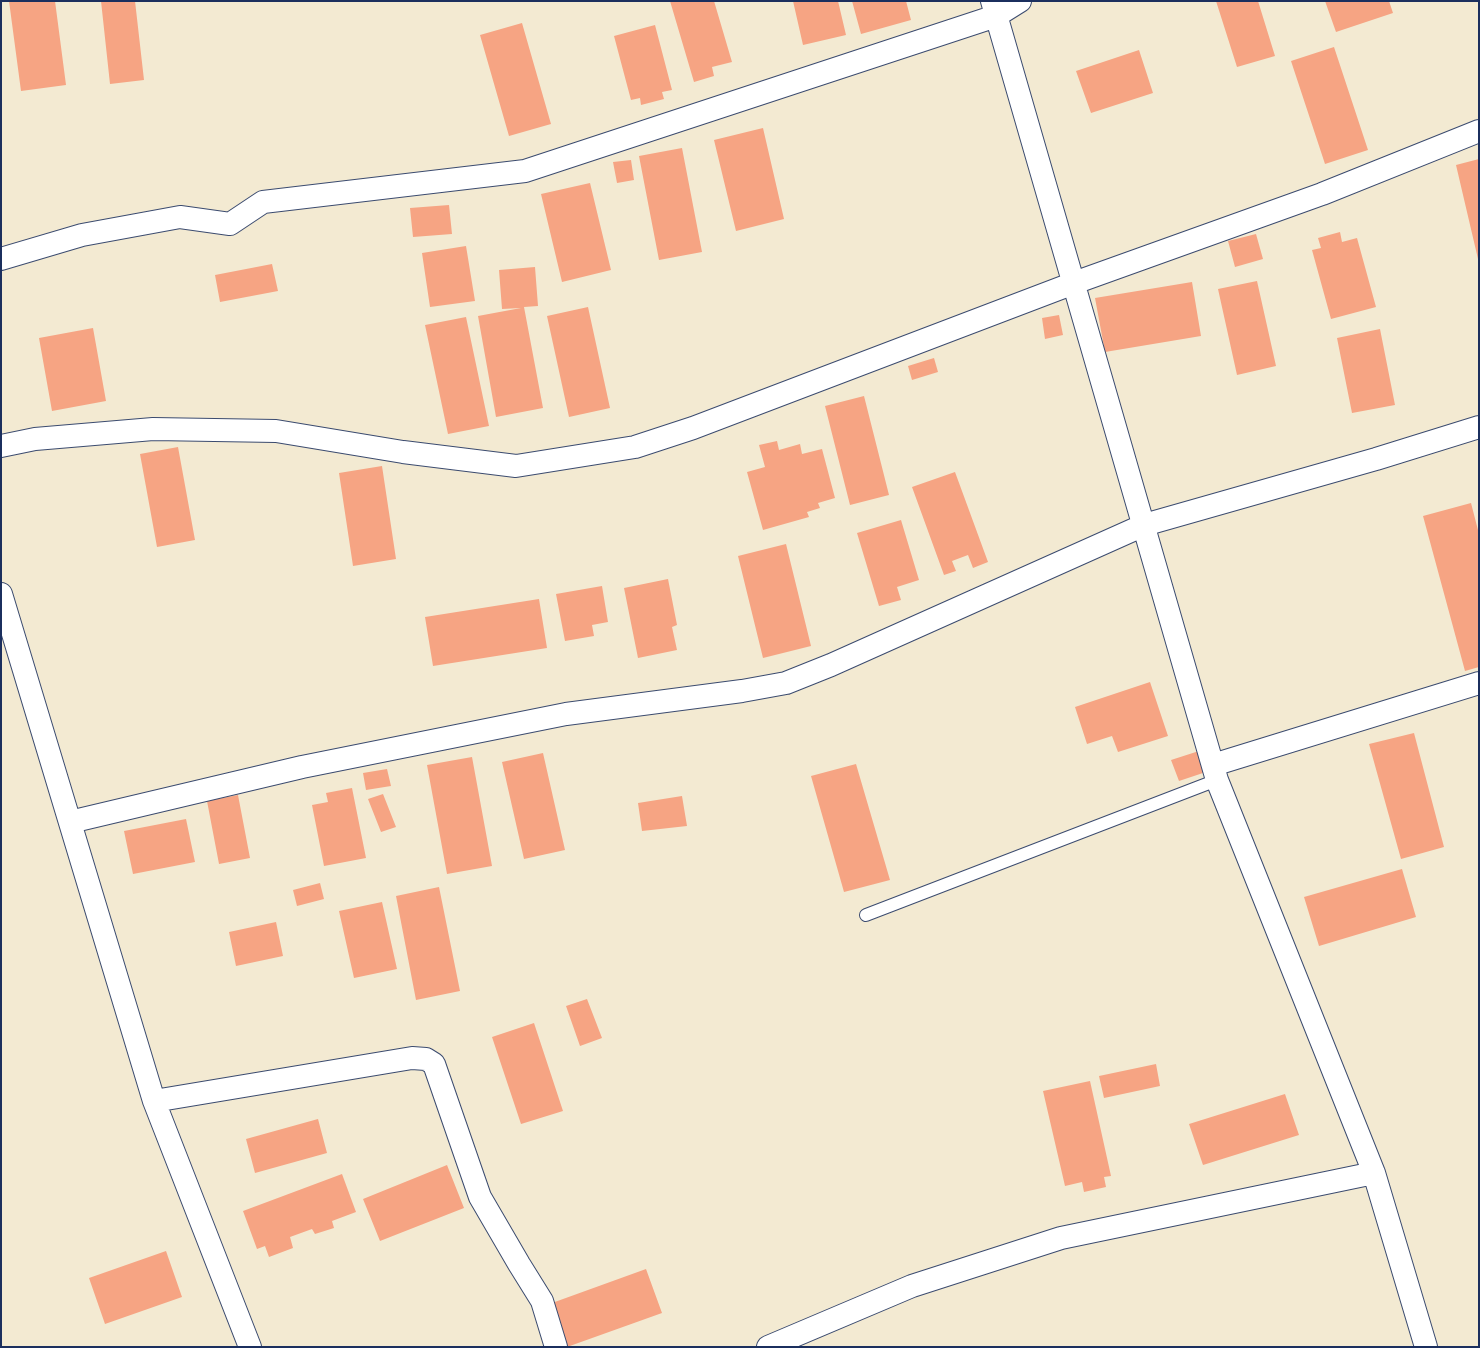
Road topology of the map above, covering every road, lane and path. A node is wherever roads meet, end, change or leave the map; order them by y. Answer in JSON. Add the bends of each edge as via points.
{"nodes":[{"id":1,"x":1020,"y":1,"type":"edge"},
{"id":2,"x":994,"y":8,"type":"edge"},
{"id":3,"x":1479,"y":131,"type":"edge"},
{"id":4,"x":1,"y":259,"type":"edge"},
{"id":5,"x":1074,"y":283,"type":"junction"},
{"id":6,"x":1479,"y":427,"type":"edge"},
{"id":7,"x":1,"y":446,"type":"edge"},
{"id":8,"x":1144,"y":525,"type":"junction"},
{"id":9,"x":1,"y":594,"type":"edge"},
{"id":10,"x":1479,"y":683,"type":"edge"},
{"id":11,"x":1215,"y":772,"type":"junction"},
{"id":12,"x":70,"y":822,"type":"junction"},
{"id":13,"x":866,"y":915,"type":"dead end"},
{"id":14,"x":154,"y":1101,"type":"junction"},
{"id":15,"x":1374,"y":1173,"type":"junction"},
{"id":16,"x":772,"y":1346,"type":"edge"},
{"id":17,"x":250,"y":1347,"type":"edge"},
{"id":18,"x":556,"y":1347,"type":"edge"},
{"id":19,"x":1426,"y":1347,"type":"edge"}],
"edges":[{"from":1,"to":2,"type":"street"},
{"from":2,"to":4,"type":"street","via":[[525,171],[263,202],[230,224],[180,217],[82,235]]},
{"from":2,"to":5,"type":"street"},
{"from":3,"to":5,"type":"street","via":[[1322,194]]},
{"from":5,"to":7,"type":"street","via":[[694,428],[635,447],[516,466],[403,452],[276,431],[153,429],[35,439]]},
{"from":5,"to":8,"type":"street"},
{"from":6,"to":8,"type":"street"},
{"from":8,"to":11,"type":"street"},
{"from":8,"to":12,"type":"street","via":[[786,683],[558,716],[302,767]]},
{"from":9,"to":12,"type":"street"},
{"from":10,"to":11,"type":"street"},
{"from":11,"to":13,"type":"lane"},
{"from":11,"to":15,"type":"street"},
{"from":12,"to":14,"type":"street"},
{"from":14,"to":17,"type":"street"},
{"from":14,"to":18,"type":"street","via":[[412,1058],[426,1059],[434,1064],[480,1197],[542,1301]]},
{"from":15,"to":16,"type":"street","via":[[1061,1238],[912,1286]]},
{"from":15,"to":19,"type":"street"}]}
